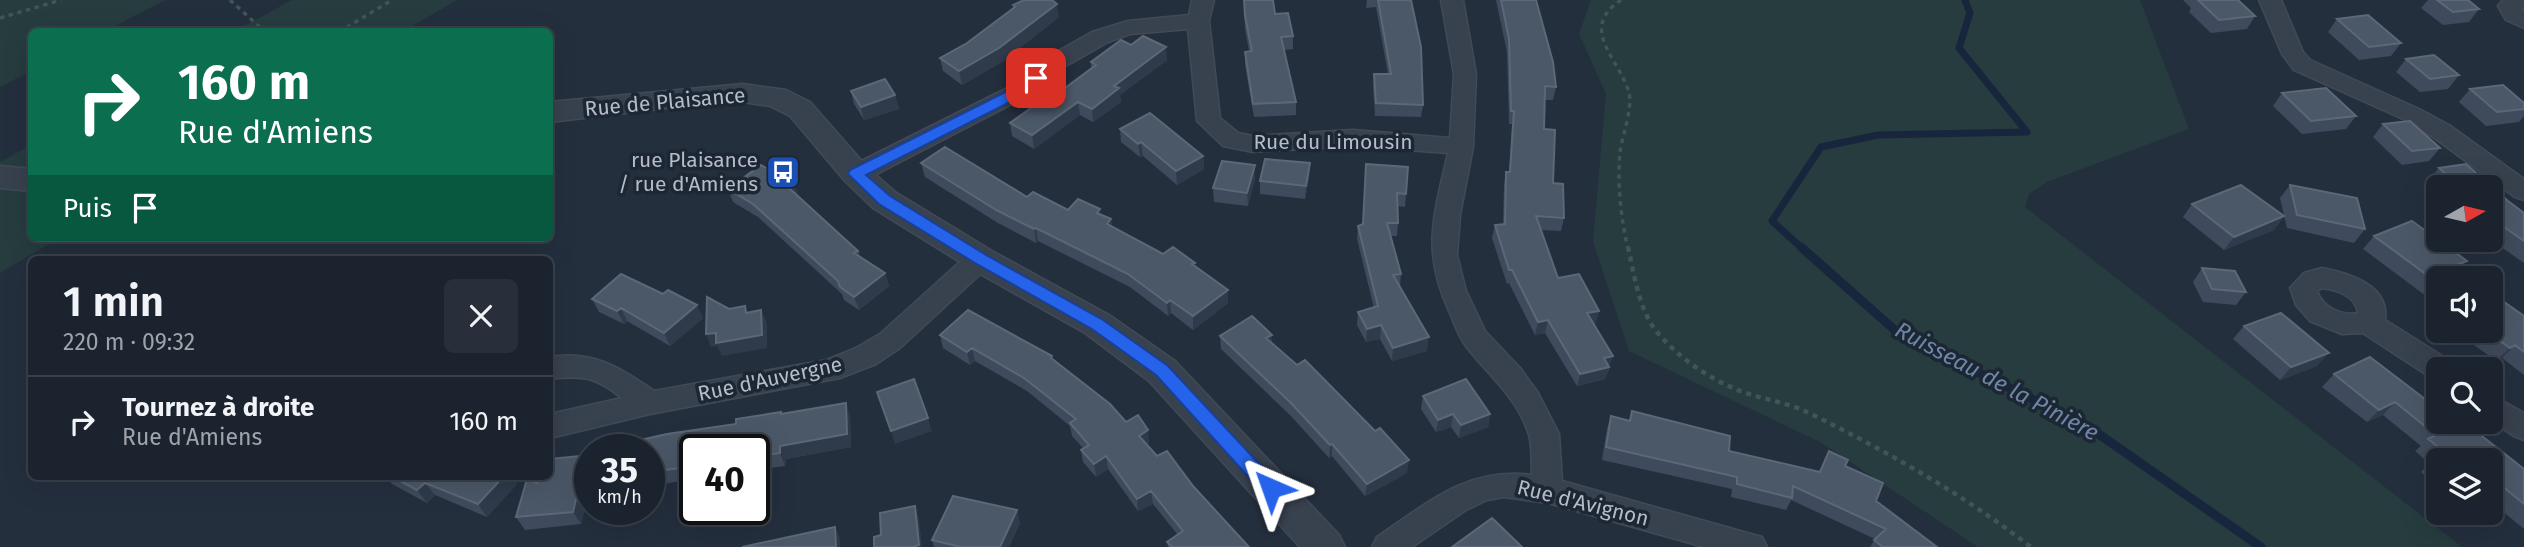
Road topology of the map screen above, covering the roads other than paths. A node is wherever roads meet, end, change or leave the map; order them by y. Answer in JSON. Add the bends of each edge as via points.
{"nodes":[{"id":1,"x":1452,"y":0,"type":"edge"},
{"id":2,"x":2270,"y":0,"type":"edge"},
{"id":3,"x":1200,"y":11,"type":"edge"},
{"id":4,"x":553,"y":112,"type":"edge"},
{"id":5,"x":1461,"y":147,"type":"junction"},
{"id":6,"x":856,"y":174,"type":"junction"},
{"id":7,"x":0,"y":177,"type":"edge"},
{"id":8,"x":28,"y":180,"type":"edge"},
{"id":9,"x":2524,"y":191,"type":"edge"},
{"id":10,"x":980,"y":259,"type":"junction"},
{"id":11,"x":2367,"y":322,"type":"dead end"},
{"id":12,"x":2426,"y":360,"type":"edge"},
{"id":13,"x":553,"y":367,"type":"edge"},
{"id":14,"x":650,"y":403,"type":"junction"},
{"id":15,"x":2503,"y":414,"type":"edge"},
{"id":16,"x":553,"y":425,"type":"edge"},
{"id":17,"x":2524,"y":428,"type":"edge"},
{"id":18,"x":1548,"y":490,"type":"junction"},
{"id":19,"x":1325,"y":547,"type":"edge"},
{"id":20,"x":1388,"y":547,"type":"edge"},
{"id":21,"x":1751,"y":547,"type":"edge"}],
"edges":[{"from":1,"to":5,"type":"street","via":[[1465,74]]},
{"from":2,"to":9,"type":"street","via":[[2302,65],[2411,114]]},
{"from":3,"to":5,"type":"street","name":"Rue du Limousin","via":[[1209,121],[1231,141],[1253,144],[1353,138]]},
{"from":3,"to":6,"type":"street","via":[[1100,37],[1049,66],[1023,89]]},
{"from":4,"to":6,"type":"street","name":"Rue de Plaisance","via":[[701,95],[776,97],[800,109]]},
{"from":5,"to":18,"type":"street","via":[[1444,255],[1453,291],[1474,337],[1522,392],[1544,434]]},
{"from":6,"to":10,"type":"street","name":"Rue de Plaisance","via":[[884,200]]},
{"from":7,"to":8,"type":"street"},
{"from":10,"to":14,"type":"street","name":"Rue d'Auvergne","via":[[890,341],[866,356],[830,370]]},
{"from":10,"to":19,"type":"street","name":"Rue de Plaisance","via":[[1097,324],[1162,371]]},
{"from":11,"to":12,"type":"street"},
{"from":13,"to":14,"type":"street","via":[[570,364],[602,368]]},
{"from":14,"to":16,"type":"street","name":"Rue d'Auvergne"},
{"from":15,"to":17,"type":"street"},
{"from":18,"to":20,"type":"street","name":"Rue d'Avignon","via":[[1495,486],[1466,496]]},
{"from":18,"to":21,"type":"street","name":"Rue d'Avignon"}]}
